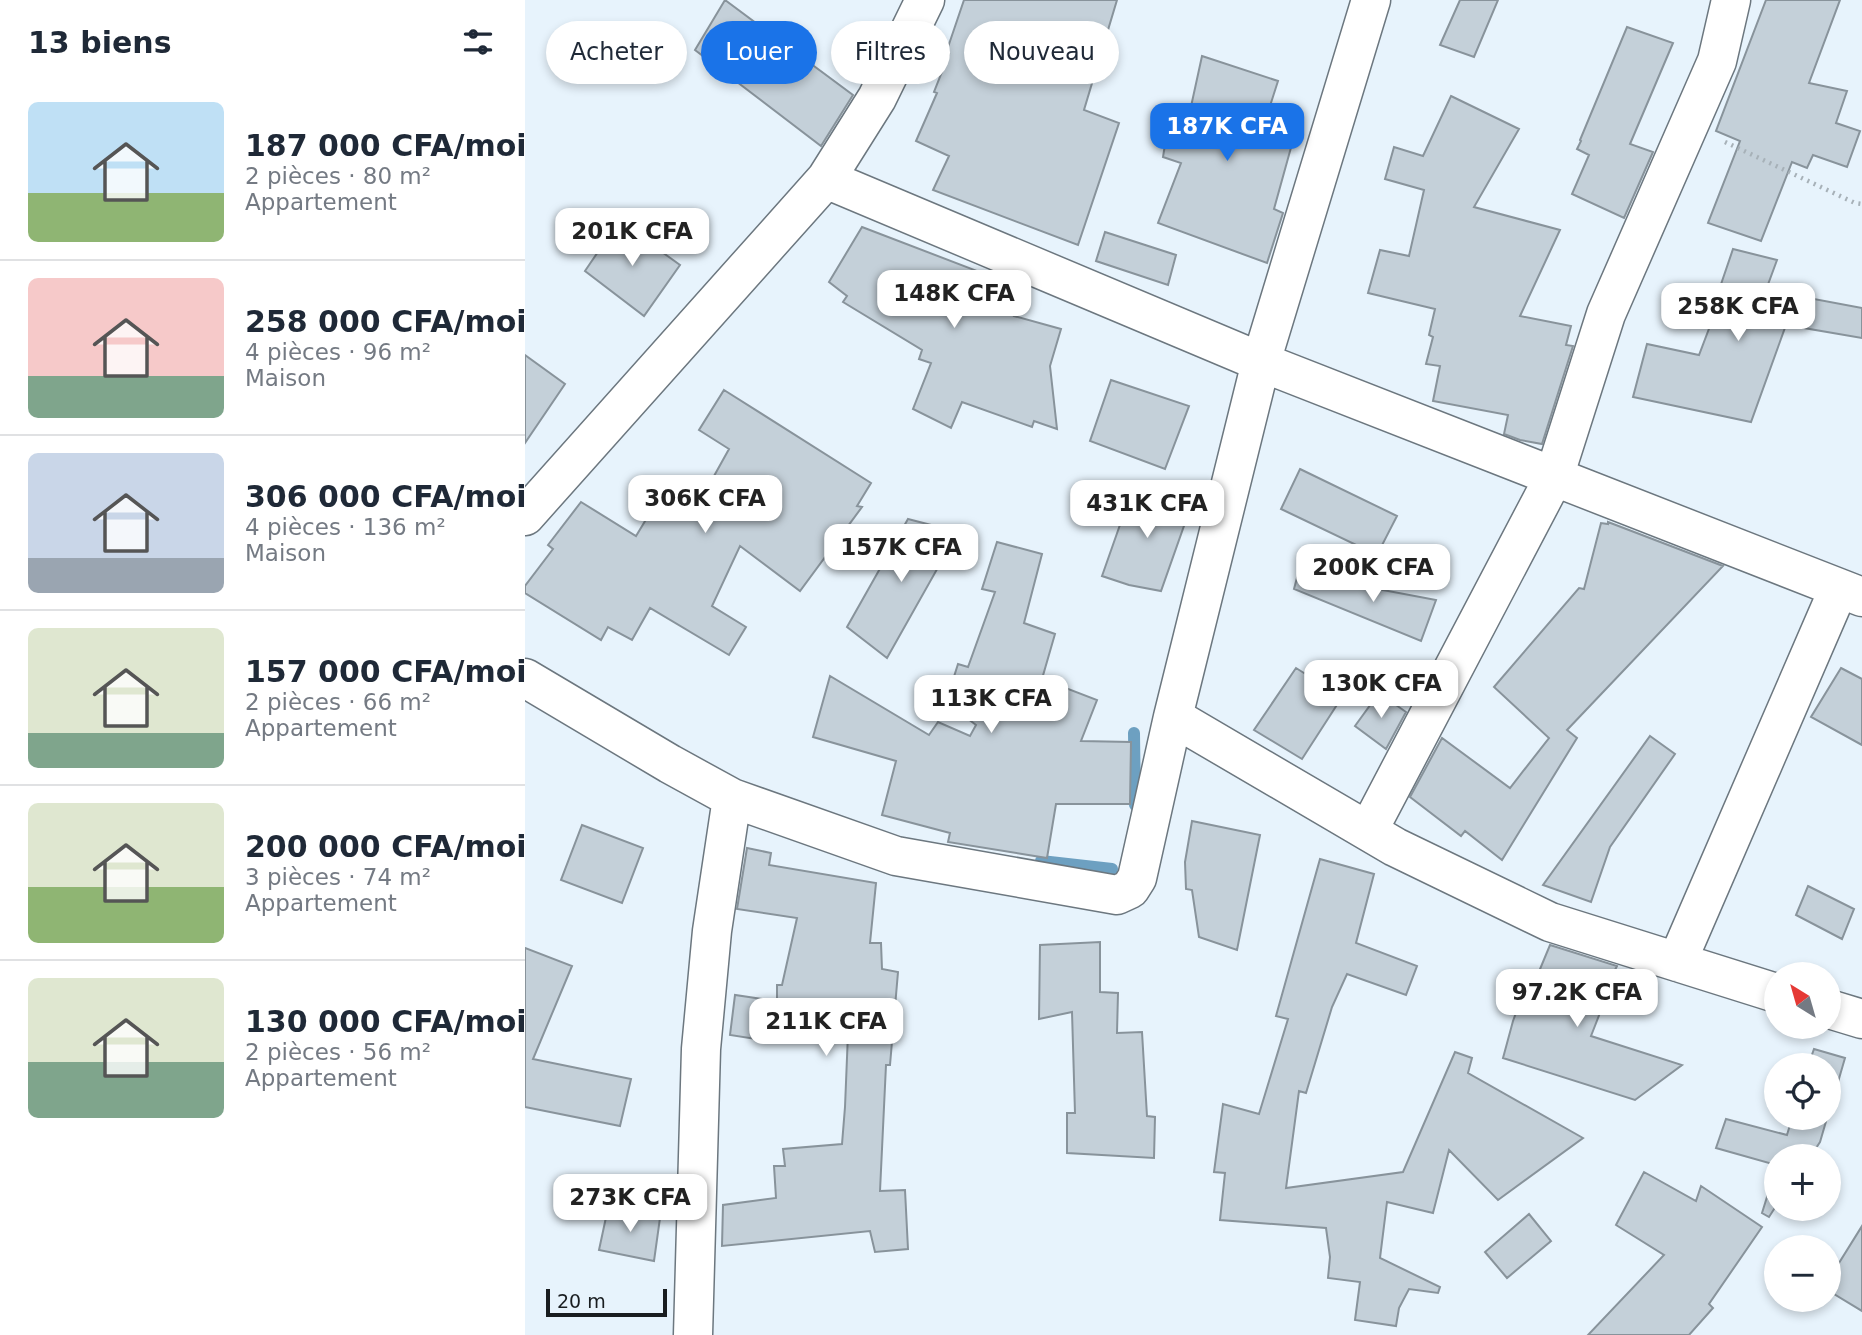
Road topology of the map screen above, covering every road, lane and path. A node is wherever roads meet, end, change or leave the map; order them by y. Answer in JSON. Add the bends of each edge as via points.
{"nodes":[{"id":1,"x":925,"y":0,"type":"edge"},
{"id":2,"x":1371,"y":0,"type":"edge"},
{"id":3,"x":1731,"y":0,"type":"edge"},
{"id":4,"x":1689,"y":125,"type":"junction"},
{"id":5,"x":826,"y":179,"type":"junction"},
{"id":6,"x":1862,"y":204,"type":"edge"},
{"id":7,"x":1261,"y":362,"type":"junction"},
{"id":8,"x":1554,"y":477,"type":"junction"},
{"id":9,"x":525,"y":516,"type":"edge"},
{"id":10,"x":1851,"y":593,"type":"edge"},
{"id":11,"x":525,"y":678,"type":"edge"},
{"id":12,"x":1173,"y":717,"type":"junction"},
{"id":13,"x":732,"y":798,"type":"junction"},
{"id":14,"x":1368,"y":831,"type":"junction"},
{"id":15,"x":1677,"y":962,"type":"junction"},
{"id":16,"x":1764,"y":989,"type":"edge"},
{"id":17,"x":1841,"y":1013,"type":"edge"},
{"id":18,"x":1862,"y":1019,"type":"edge"},
{"id":19,"x":693,"y":1335,"type":"edge"}],
"edges":[{"from":1,"to":5,"type":"street","via":[[877,98]]},
{"from":2,"to":7,"type":"street"},
{"from":3,"to":4,"type":"street","via":[[1717,61]]},
{"from":4,"to":6,"type":"path"},
{"from":4,"to":8,"type":"street","via":[[1606,314]]},
{"from":5,"to":7,"type":"street"},
{"from":5,"to":9,"type":"street"},
{"from":7,"to":8,"type":"street"},
{"from":7,"to":12,"type":"street"},
{"from":8,"to":10,"type":"street"},
{"from":8,"to":14,"type":"street"},
{"from":10,"to":15,"type":"street"},
{"from":11,"to":13,"type":"street"},
{"from":12,"to":13,"type":"street","via":[[1137,878],[1130,889],[1117,895],[896,856]]},
{"from":12,"to":14,"type":"street"},
{"from":13,"to":19,"type":"street","via":[[712,931],[701,1049]]},
{"from":14,"to":15,"type":"street","via":[[1550,922]]},
{"from":15,"to":16,"type":"street"},
{"from":17,"to":18,"type":"street"}]}
